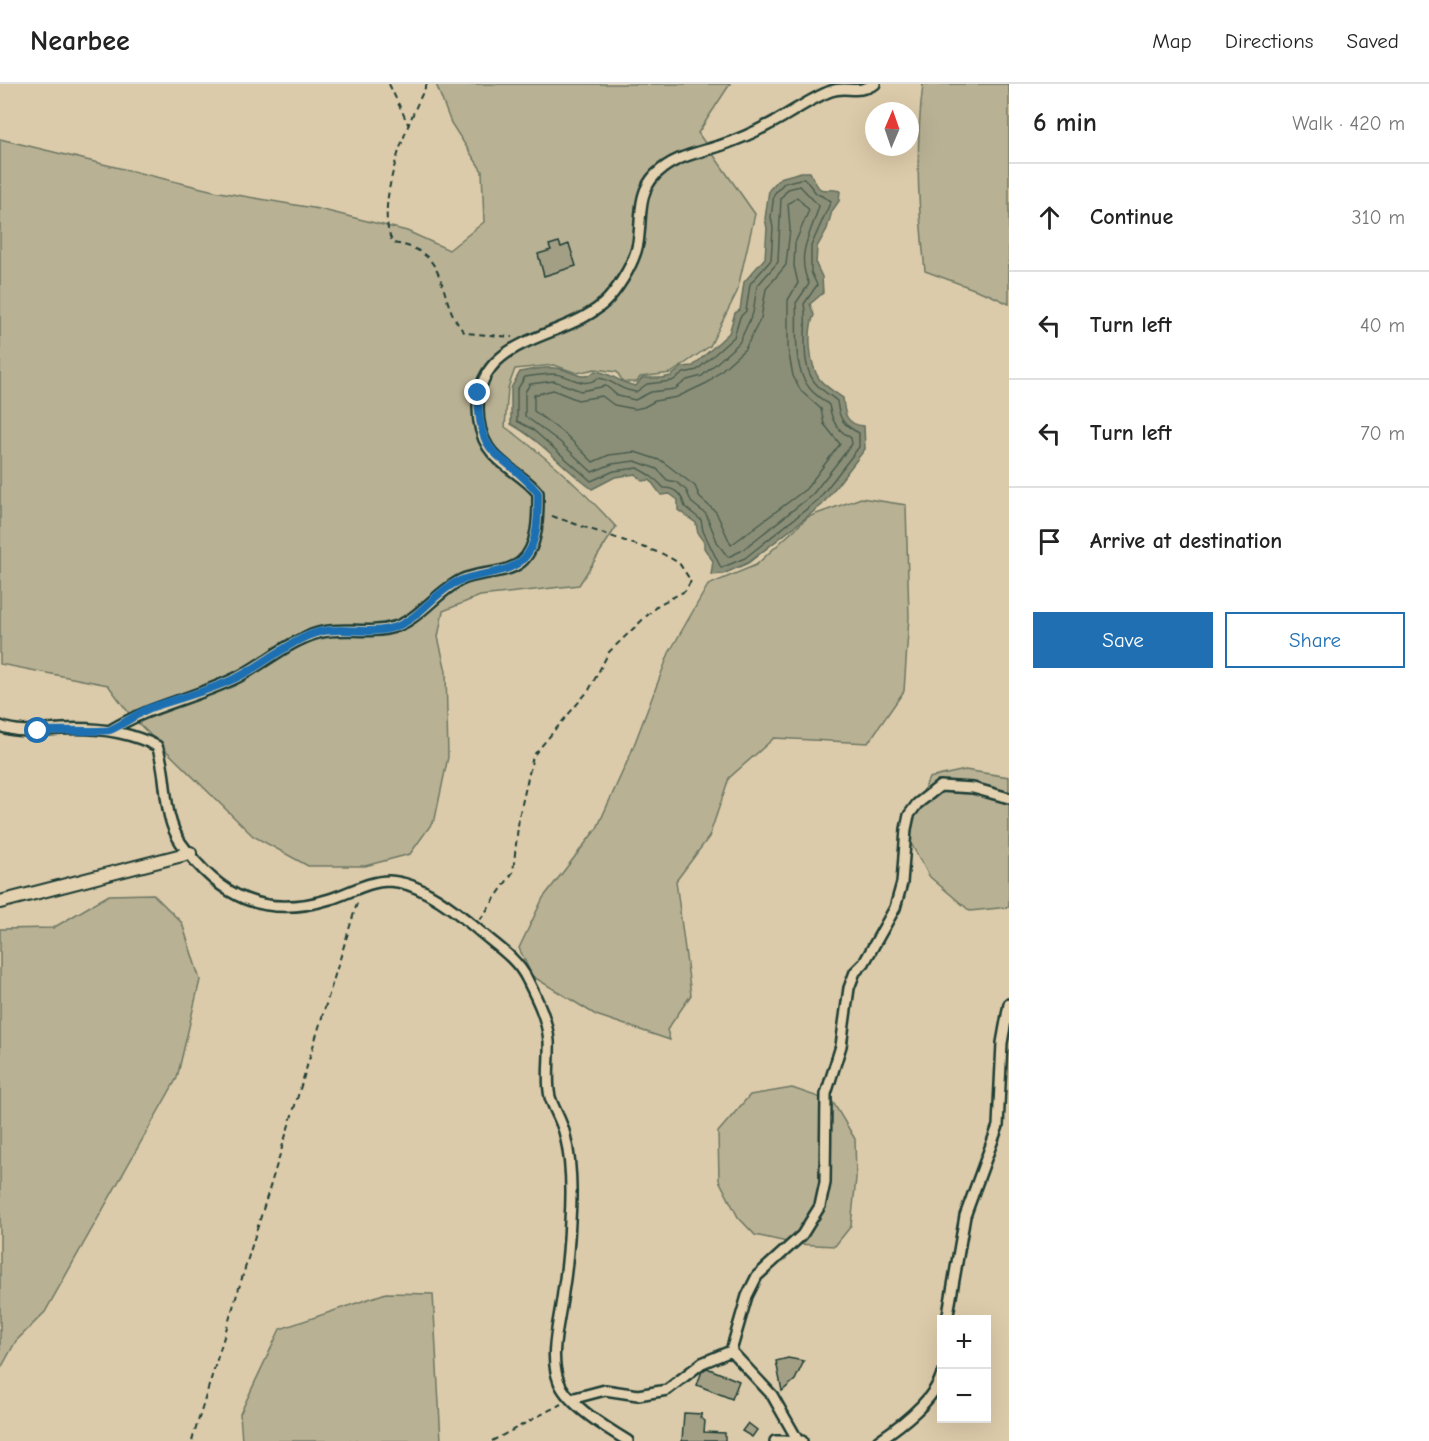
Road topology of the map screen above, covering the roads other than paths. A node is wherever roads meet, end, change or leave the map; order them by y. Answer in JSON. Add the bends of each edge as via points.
{"nodes":[{"id":1,"x":875,"y":84,"type":"edge"},
{"id":2,"x":0,"y":726,"type":"edge"},
{"id":3,"x":109,"y":731,"type":"junction"},
{"id":4,"x":1009,"y":798,"type":"edge"},
{"id":5,"x":190,"y":853,"type":"junction"},
{"id":6,"x":0,"y":902,"type":"edge"},
{"id":7,"x":1009,"y":1004,"type":"edge"},
{"id":8,"x":948,"y":1315,"type":"edge"},
{"id":9,"x":731,"y":1351,"type":"junction"},
{"id":10,"x":937,"y":1385,"type":"edge"},
{"id":11,"x":571,"y":1399,"type":"junction"},
{"id":12,"x":800,"y":1440,"type":"edge"},
{"id":13,"x":628,"y":1441,"type":"edge"},
{"id":14,"x":775,"y":1441,"type":"edge"},
{"id":15,"x":878,"y":1441,"type":"edge"}],
"edges":[{"from":1,"to":3,"type":"street","via":[[863,91],[833,90],[768,125],[672,162],[655,175],[645,191],[638,244],[608,300],[509,351],[492,365],[478,393],[480,429],[488,448],[538,493],[537,526],[522,561],[468,576],[397,627],[370,632],[320,632],[298,640],[239,676],[197,695],[151,708]]},
{"from":2,"to":3,"type":"street","via":[[38,731]]},
{"from":3,"to":5,"type":"street","via":[[136,735],[156,746],[162,760],[170,817],[180,842]]},
{"from":4,"to":9,"type":"street","via":[[973,788],[940,786],[909,815],[902,883],[895,908],[849,988],[841,1046],[826,1094],[825,1183],[820,1206],[802,1235],[757,1276]]},
{"from":5,"to":6,"type":"street"},
{"from":5,"to":11,"type":"street","via":[[214,882],[231,894],[262,904],[296,906],[390,881],[426,892],[475,927],[525,975],[546,1021],[550,1095],[565,1132],[571,1168],[570,1222],[555,1370]]},
{"from":7,"to":8,"type":"street","via":[[1002,1043],[998,1126],[965,1216]]},
{"from":9,"to":11,"type":"street","via":[[702,1363],[667,1390],[638,1395],[604,1390]]},
{"from":9,"to":12,"type":"street","via":[[772,1395]]},
{"from":10,"to":15,"type":"street","via":[[919,1407]]},
{"from":11,"to":13,"type":"street"},
{"from":12,"to":14,"type":"street"}]}
